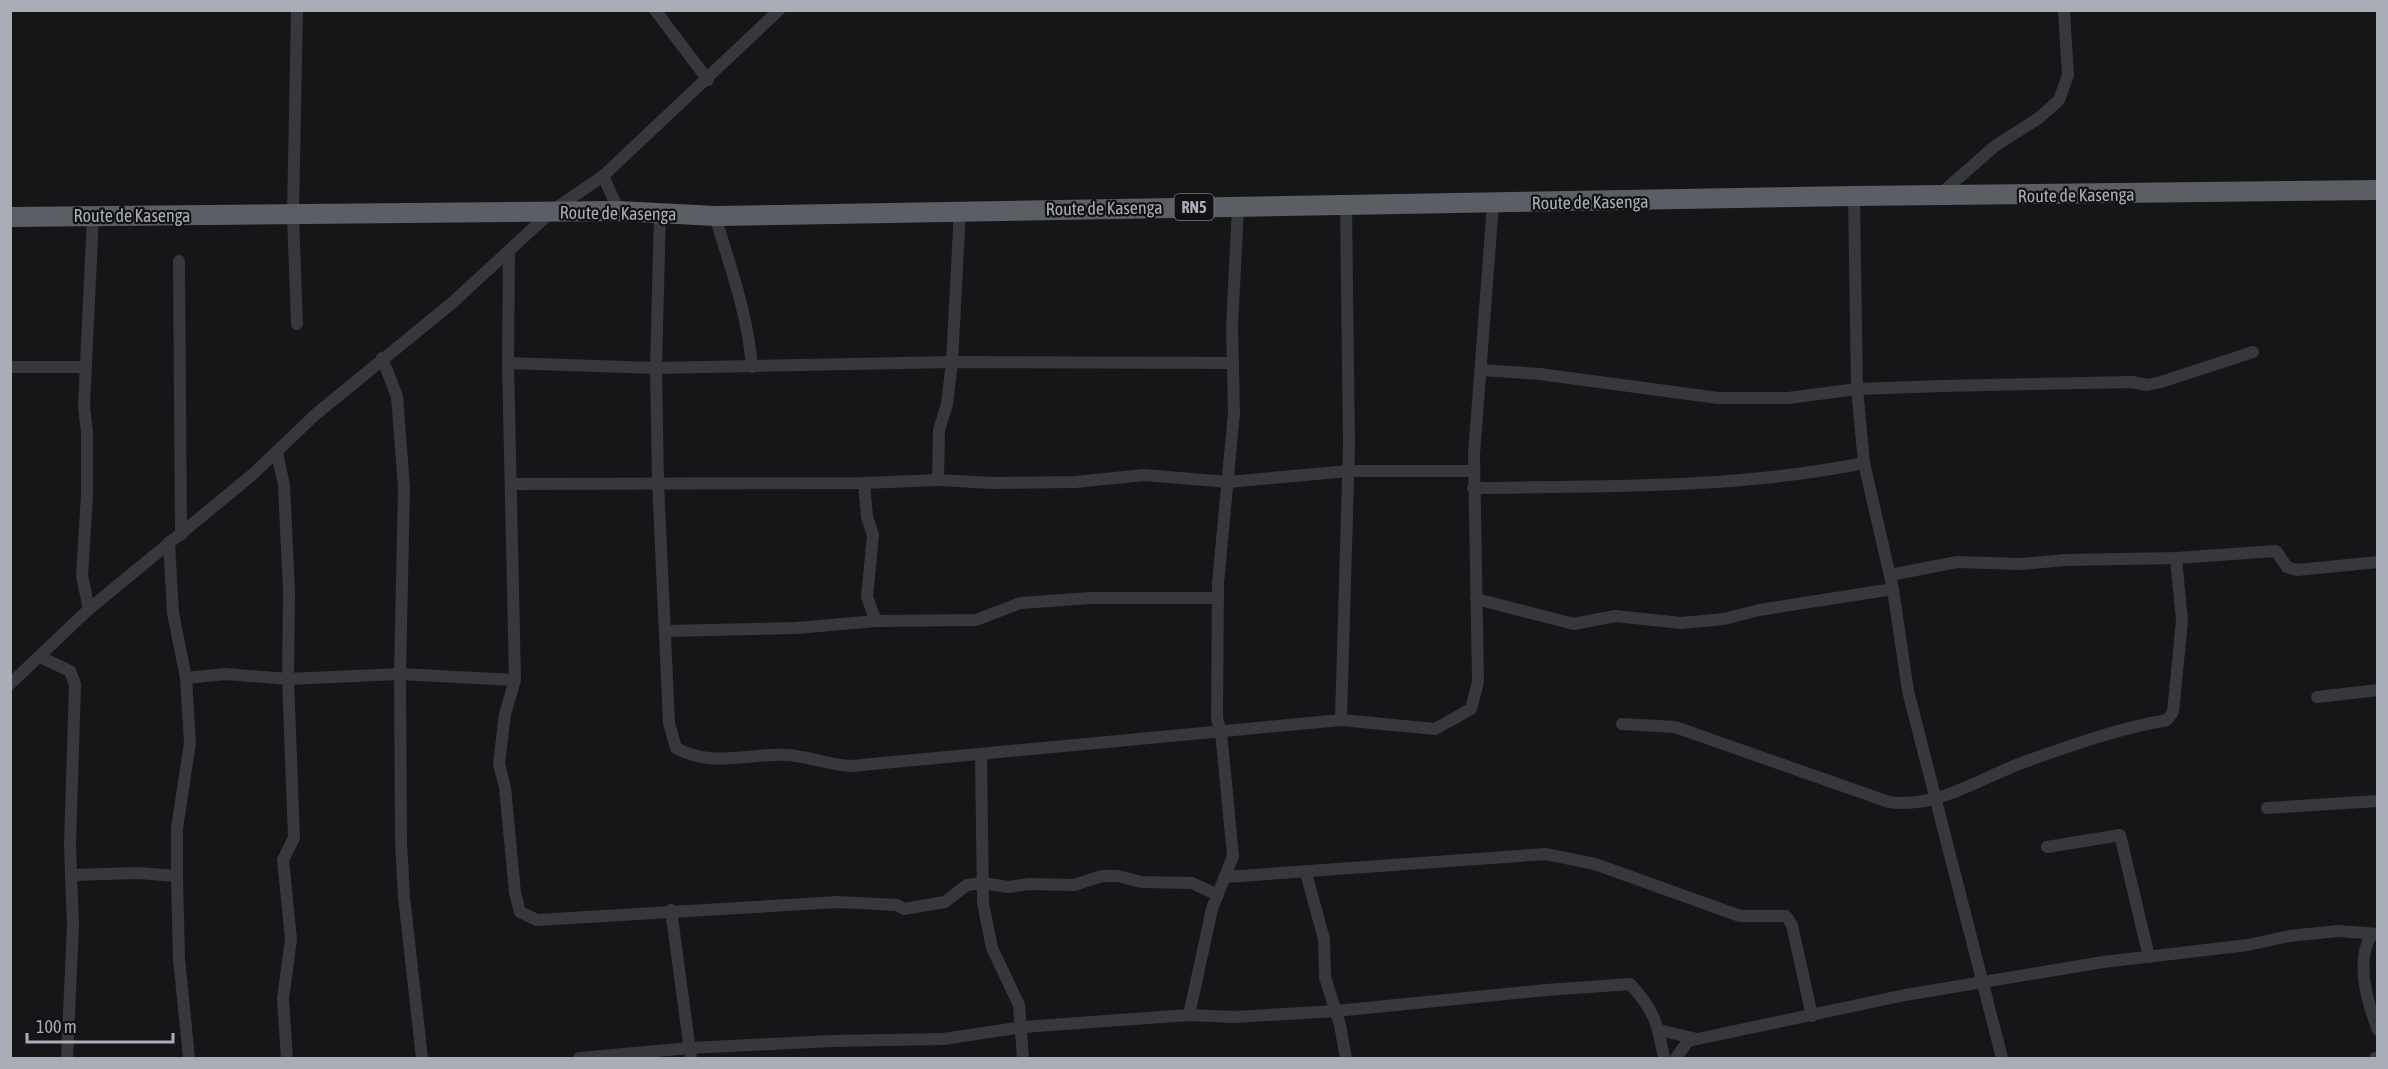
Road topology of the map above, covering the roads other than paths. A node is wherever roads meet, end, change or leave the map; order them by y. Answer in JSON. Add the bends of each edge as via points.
{"nodes":[{"id":1,"x":297,"y":10,"type":"edge"},
{"id":2,"x":655,"y":10,"type":"edge"},
{"id":3,"x":779,"y":10,"type":"edge"},
{"id":4,"x":2064,"y":10,"type":"edge"},
{"id":5,"x":708,"y":80,"type":"junction"},
{"id":6,"x":603,"y":176,"type":"junction"},
{"id":7,"x":2378,"y":190,"type":"edge"},
{"id":8,"x":1854,"y":196,"type":"junction"},
{"id":9,"x":1937,"y":196,"type":"junction"},
{"id":10,"x":1493,"y":204,"type":"junction"},
{"id":11,"x":1346,"y":206,"type":"junction"},
{"id":12,"x":1238,"y":207,"type":"junction"},
{"id":13,"x":960,"y":210,"type":"junction"},
{"id":14,"x":619,"y":211,"type":"junction"},
{"id":15,"x":552,"y":212,"type":"junction"},
{"id":16,"x":660,"y":212,"type":"junction"},
{"id":17,"x":293,"y":215,"type":"junction"},
{"id":18,"x":93,"y":216,"type":"junction"},
{"id":19,"x":715,"y":216,"type":"junction"},
{"id":20,"x":10,"y":217,"type":"edge"},
{"id":21,"x":508,"y":251,"type":"junction"},
{"id":22,"x":179,"y":261,"type":"dead end"},
{"id":23,"x":297,"y":324,"type":"dead end"},
{"id":24,"x":2253,"y":352,"type":"dead end"},
{"id":25,"x":382,"y":358,"type":"junction"},
{"id":26,"x":952,"y":362,"type":"junction"},
{"id":27,"x":508,"y":363,"type":"junction"},
{"id":28,"x":1233,"y":363,"type":"junction"},
{"id":29,"x":10,"y":367,"type":"edge"},
{"id":30,"x":86,"y":367,"type":"junction"},
{"id":31,"x":752,"y":367,"type":"junction"},
{"id":32,"x":656,"y":368,"type":"junction"},
{"id":33,"x":1481,"y":370,"type":"junction"},
{"id":34,"x":1857,"y":389,"type":"junction"},
{"id":35,"x":277,"y":453,"type":"junction"},
{"id":36,"x":1864,"y":463,"type":"junction"},
{"id":37,"x":1348,"y":471,"type":"junction"},
{"id":38,"x":1474,"y":471,"type":"junction"},
{"id":39,"x":938,"y":480,"type":"junction"},
{"id":40,"x":658,"y":482,"type":"junction"},
{"id":41,"x":1228,"y":482,"type":"junction"},
{"id":42,"x":864,"y":483,"type":"junction"},
{"id":43,"x":511,"y":484,"type":"junction"},
{"id":44,"x":1473,"y":488,"type":"junction"},
{"id":45,"x":181,"y":535,"type":"junction"},
{"id":46,"x":169,"y":542,"type":"junction"},
{"id":47,"x":2176,"y":558,"type":"junction"},
{"id":48,"x":2378,"y":562,"type":"edge"},
{"id":49,"x":1890,"y":575,"type":"junction"},
{"id":50,"x":1893,"y":589,"type":"junction"},
{"id":51,"x":1218,"y":598,"type":"junction"},
{"id":52,"x":1476,"y":599,"type":"junction"},
{"id":53,"x":89,"y":609,"type":"junction"},
{"id":54,"x":876,"y":621,"type":"junction"},
{"id":55,"x":665,"y":631,"type":"junction"},
{"id":56,"x":40,"y":657,"type":"junction"},
{"id":57,"x":400,"y":674,"type":"junction"},
{"id":58,"x":186,"y":678,"type":"junction"},
{"id":59,"x":288,"y":679,"type":"junction"},
{"id":60,"x":515,"y":680,"type":"junction"},
{"id":61,"x":11,"y":683,"type":"edge"},
{"id":62,"x":2378,"y":690,"type":"edge"},
{"id":63,"x":2317,"y":697,"type":"dead end"},
{"id":64,"x":1341,"y":720,"type":"junction"},
{"id":65,"x":1622,"y":724,"type":"dead end"},
{"id":66,"x":1221,"y":732,"type":"junction"},
{"id":67,"x":981,"y":754,"type":"junction"},
{"id":68,"x":1937,"y":800,"type":"junction"},
{"id":69,"x":2378,"y":801,"type":"edge"},
{"id":70,"x":2267,"y":808,"type":"dead end"},
{"id":71,"x":2047,"y":847,"type":"dead end"},
{"id":72,"x":1306,"y":873,"type":"junction"},
{"id":73,"x":71,"y":875,"type":"junction"},
{"id":74,"x":177,"y":876,"type":"junction"},
{"id":75,"x":1226,"y":877,"type":"junction"},
{"id":76,"x":983,"y":882,"type":"junction"},
{"id":77,"x":1218,"y":895,"type":"junction"},
{"id":78,"x":671,"y":910,"type":"junction"},
{"id":79,"x":2375,"y":934,"type":"edge"},
{"id":80,"x":2149,"y":957,"type":"junction"},
{"id":81,"x":1983,"y":982,"type":"junction"},
{"id":82,"x":1336,"y":1011,"type":"junction"},
{"id":83,"x":1189,"y":1015,"type":"junction"},
{"id":84,"x":1812,"y":1016,"type":"junction"},
{"id":85,"x":1023,"y":1027,"type":"junction"},
{"id":86,"x":1659,"y":1030,"type":"junction"},
{"id":87,"x":2378,"y":1030,"type":"edge"},
{"id":88,"x":1698,"y":1039,"type":"junction"},
{"id":89,"x":691,"y":1053,"type":"edge"},
{"id":90,"x":67,"y":1059,"type":"edge"},
{"id":91,"x":189,"y":1059,"type":"edge"},
{"id":92,"x":287,"y":1059,"type":"edge"},
{"id":93,"x":422,"y":1059,"type":"edge"},
{"id":94,"x":579,"y":1059,"type":"edge"},
{"id":95,"x":1023,"y":1059,"type":"edge"},
{"id":96,"x":1346,"y":1059,"type":"edge"},
{"id":97,"x":1664,"y":1059,"type":"edge"},
{"id":98,"x":1676,"y":1059,"type":"edge"},
{"id":99,"x":2002,"y":1059,"type":"edge"}],
"edges":[{"from":1,"to":17,"type":"street"},
{"from":2,"to":5,"type":"street"},
{"from":3,"to":5,"type":"street"},
{"from":4,"to":9,"type":"street","via":[[2068,75],[2059,100],[1995,146]]},
{"from":5,"to":6,"type":"street"},
{"from":6,"to":14,"type":"street"},
{"from":6,"to":15,"type":"street"},
{"from":7,"to":9,"type":"highway","name":"Route de Kasenga","number":"RN5"},
{"from":8,"to":9,"type":"highway","name":"Route de Kasenga","number":"RN5"},
{"from":8,"to":10,"type":"highway","name":"Route de Kasenga","number":"RN5"},
{"from":8,"to":34,"type":"street"},
{"from":10,"to":11,"type":"highway","name":"Route de Kasenga","number":"RN5"},
{"from":10,"to":33,"type":"street"},
{"from":11,"to":12,"type":"highway","name":"Route de Kasenga","number":"RN5"},
{"from":11,"to":37,"type":"street"},
{"from":12,"to":13,"type":"highway","name":"Route de Kasenga","number":"RN5"},
{"from":12,"to":28,"type":"street"},
{"from":13,"to":19,"type":"highway","name":"Route de Kasenga","number":"RN5"},
{"from":13,"to":26,"type":"street"},
{"from":14,"to":15,"type":"highway","name":"Route de Kasenga","number":"RN5"},
{"from":14,"to":16,"type":"highway","name":"Route de Kasenga","number":"RN5"},
{"from":15,"to":17,"type":"highway","name":"Route de Kasenga","number":"RN5"},
{"from":15,"to":21,"type":"street"},
{"from":16,"to":19,"type":"highway","name":"Route de Kasenga","number":"RN5"},
{"from":16,"to":32,"type":"street"},
{"from":17,"to":18,"type":"highway","name":"Route de Kasenga","number":"RN5"},
{"from":17,"to":23,"type":"street"},
{"from":18,"to":20,"type":"highway","name":"Route de Kasenga","number":"RN5"},
{"from":18,"to":30,"type":"street"},
{"from":19,"to":31,"type":"street","via":[[741,301]]},
{"from":21,"to":25,"type":"street","via":[[452,303]]},
{"from":21,"to":27,"type":"street"},
{"from":22,"to":45,"type":"street"},
{"from":24,"to":34,"type":"street","via":[[2152,385],[2121,382]]},
{"from":25,"to":35,"type":"street"},
{"from":25,"to":57,"type":"street","via":[[397,396],[404,487]]},
{"from":26,"to":28,"type":"street"},
{"from":26,"to":31,"type":"street"},
{"from":26,"to":39,"type":"street","via":[[939,430]]},
{"from":27,"to":32,"type":"street"},
{"from":27,"to":43,"type":"street"},
{"from":28,"to":41,"type":"street","via":[[1234,413]]},
{"from":29,"to":30,"type":"street"},
{"from":30,"to":53,"type":"street","via":[[87,495],[82,576]]},
{"from":31,"to":32,"type":"street"},
{"from":32,"to":40,"type":"street"},
{"from":33,"to":34,"type":"street","via":[[1718,398],[1788,398]]},
{"from":33,"to":38,"type":"street"},
{"from":34,"to":36,"type":"street"},
{"from":35,"to":45,"type":"street"},
{"from":35,"to":59,"type":"street","via":[[284,485],[287,543]]},
{"from":36,"to":44,"type":"street","via":[[1796,476],[1734,482]]},
{"from":36,"to":49,"type":"street"},
{"from":37,"to":38,"type":"street"},
{"from":37,"to":41,"type":"street"},
{"from":37,"to":64,"type":"street"},
{"from":38,"to":44,"type":"street"},
{"from":39,"to":41,"type":"street","via":[[1063,482],[1144,475]]},
{"from":39,"to":42,"type":"street"},
{"from":40,"to":42,"type":"street"},
{"from":40,"to":43,"type":"street"},
{"from":40,"to":55,"type":"street"},
{"from":41,"to":51,"type":"street"},
{"from":42,"to":54,"type":"street","via":[[873,535],[867,597]]},
{"from":43,"to":60,"type":"street"},
{"from":44,"to":52,"type":"street"},
{"from":45,"to":46,"type":"street"},
{"from":46,"to":53,"type":"street"},
{"from":46,"to":58,"type":"street","via":[[173,613]]},
{"from":47,"to":48,"type":"street","via":[[2276,551],[2287,567],[2297,570]]},
{"from":47,"to":49,"type":"street","via":[[2021,564],[1957,562]]},
{"from":47,"to":68,"type":"street","via":[[2182,621],[2173,712],[2167,720],[2142,724],[2026,761]]},
{"from":49,"to":50,"type":"street"},
{"from":50,"to":52,"type":"street","via":[[1681,623],[1615,616],[1574,624]]},
{"from":50,"to":68,"type":"street","via":[[1908,691]]},
{"from":51,"to":54,"type":"street","via":[[1020,603],[975,620]]},
{"from":51,"to":66,"type":"street","via":[[1217,718]]},
{"from":52,"to":64,"type":"street","via":[[1478,682],[1470,710],[1436,729]]},
{"from":53,"to":56,"type":"street"},
{"from":54,"to":55,"type":"street","via":[[796,628]]},
{"from":55,"to":67,"type":"street","via":[[669,723],[676,748],[692,757],[747,759],[786,755],[850,766]]},
{"from":56,"to":61,"type":"street"},
{"from":56,"to":73,"type":"street","via":[[70,671],[75,684]]},
{"from":57,"to":59,"type":"street"},
{"from":57,"to":60,"type":"street"},
{"from":57,"to":93,"type":"street","via":[[404,897]]},
{"from":58,"to":59,"type":"street","via":[[225,674]]},
{"from":58,"to":74,"type":"street","via":[[190,743],[177,828]]},
{"from":59,"to":92,"type":"street","via":[[294,838],[283,860],[291,939],[283,999]]},
{"from":60,"to":78,"type":"street","via":[[505,714],[499,764],[520,912],[537,920]]},
{"from":62,"to":63,"type":"street"},
{"from":64,"to":66,"type":"street"},
{"from":65,"to":68,"type":"street","via":[[1676,727],[1889,802]]},
{"from":66,"to":67,"type":"street"},
{"from":66,"to":75,"type":"street","via":[[1233,847]]},
{"from":67,"to":76,"type":"street"},
{"from":68,"to":81,"type":"street"},
{"from":69,"to":70,"type":"street"},
{"from":71,"to":80,"type":"street","via":[[2120,835]]},
{"from":72,"to":75,"type":"street"},
{"from":72,"to":82,"type":"street","via":[[1324,939],[1325,977]]},
{"from":72,"to":84,"type":"street","via":[[1546,854],[1595,864],[1740,916],[1786,916],[1792,925]]},
{"from":73,"to":74,"type":"street"},
{"from":73,"to":90,"type":"street","via":[[73,926]]},
{"from":74,"to":91,"type":"street","via":[[179,959]]},
{"from":75,"to":77,"type":"street"},
{"from":76,"to":77,"type":"street","via":[[1008,887],[1074,885],[1102,876],[1118,876],[1141,882],[1192,883]]},
{"from":76,"to":78,"type":"street","via":[[967,885],[945,902],[904,909],[897,905],[838,902]]},
{"from":76,"to":85,"type":"street","via":[[992,948],[1015,996]]},
{"from":77,"to":83,"type":"street"},
{"from":78,"to":89,"type":"street"},
{"from":79,"to":80,"type":"street","via":[[2312,933]]},
{"from":79,"to":87,"type":"street","via":[[2364,948],[2364,968]]},
{"from":80,"to":81,"type":"street"},
{"from":81,"to":84,"type":"street"},
{"from":81,"to":99,"type":"street"},
{"from":82,"to":83,"type":"street","via":[[1234,1017]]},
{"from":82,"to":86,"type":"street","via":[[1630,984],[1649,1004]]},
{"from":82,"to":96,"type":"street"},
{"from":83,"to":85,"type":"street"},
{"from":84,"to":88,"type":"street"},
{"from":85,"to":89,"type":"street","via":[[943,1039],[832,1041]]},
{"from":85,"to":95,"type":"street"},
{"from":86,"to":88,"type":"street"},
{"from":86,"to":97,"type":"street"},
{"from":88,"to":98,"type":"street","via":[[1688,1041]]},
{"from":89,"to":94,"type":"street"}]}
